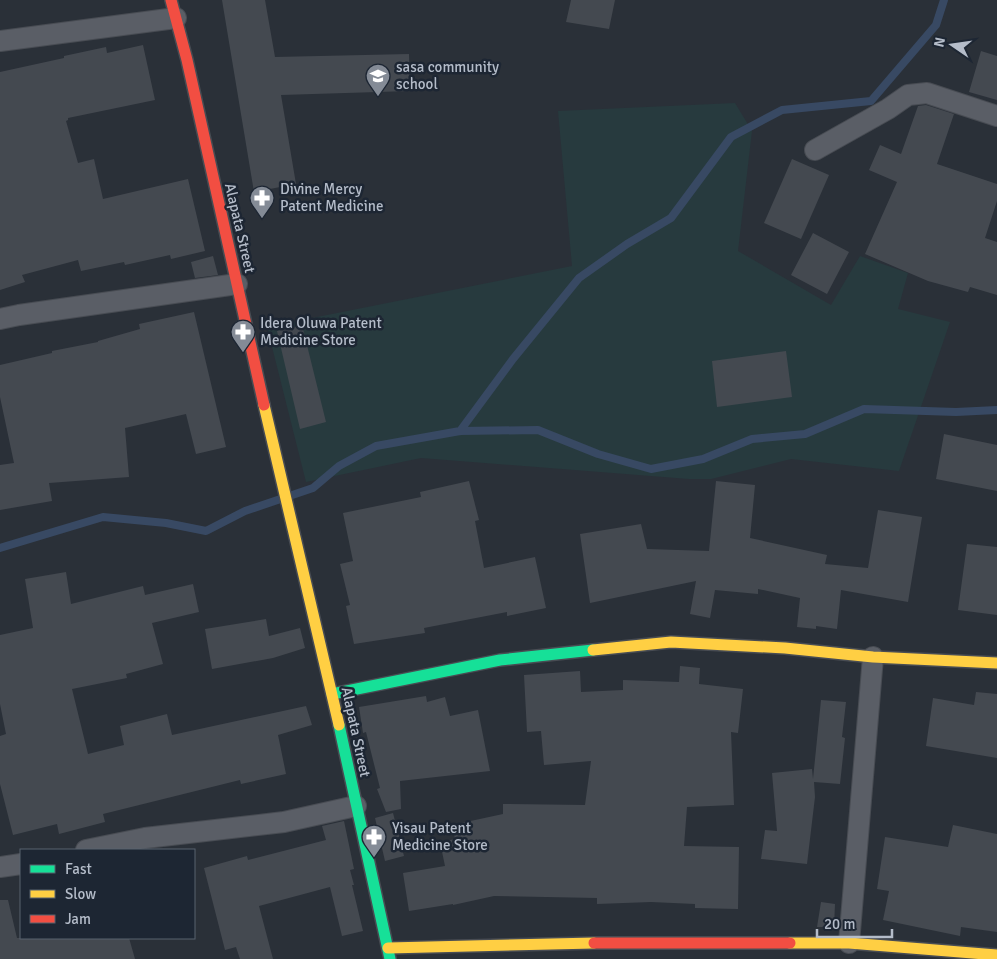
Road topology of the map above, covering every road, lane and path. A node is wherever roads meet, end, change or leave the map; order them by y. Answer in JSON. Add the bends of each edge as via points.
{"nodes":[{"id":1,"x":174,"y":9,"type":"edge"},
{"id":2,"x":0,"y":41,"type":"edge"},
{"id":3,"x":997,"y":116,"type":"edge"},
{"id":4,"x":815,"y":150,"type":"dead end"},
{"id":5,"x":236,"y":284,"type":"junction"},
{"id":6,"x":0,"y":320,"type":"edge"},
{"id":7,"x":873,"y":657,"type":"junction"},
{"id":8,"x":997,"y":664,"type":"edge"},
{"id":9,"x":332,"y":694,"type":"junction"},
{"id":10,"x":356,"y":806,"type":"junction"},
{"id":11,"x":91,"y":849,"type":"edge"},
{"id":12,"x":20,"y":864,"type":"edge"},
{"id":13,"x":0,"y":868,"type":"edge"},
{"id":14,"x":848,"y":944,"type":"junction"},
{"id":15,"x":389,"y":953,"type":"edge"},
{"id":16,"x":997,"y":955,"type":"edge"}],
"edges":[{"from":1,"to":2,"type":"street"},
{"from":1,"to":5,"type":"street","name":"Alapata Street"},
{"from":3,"to":4,"type":"street","via":[[927,93],[908,95]]},
{"from":5,"to":6,"type":"street"},
{"from":5,"to":9,"type":"street","name":"Alapata Street"},
{"from":7,"to":8,"type":"street"},
{"from":7,"to":9,"type":"street","via":[[671,642],[500,660]]},
{"from":7,"to":14,"type":"street"},
{"from":9,"to":10,"type":"street","name":"Alapata Street"},
{"from":10,"to":11,"type":"street","via":[[284,822],[144,838]]},
{"from":10,"to":15,"type":"street","name":"Alapata Street"},
{"from":12,"to":13,"type":"street"},
{"from":14,"to":15,"type":"street","via":[[648,942]]},
{"from":14,"to":16,"type":"street"}]}
